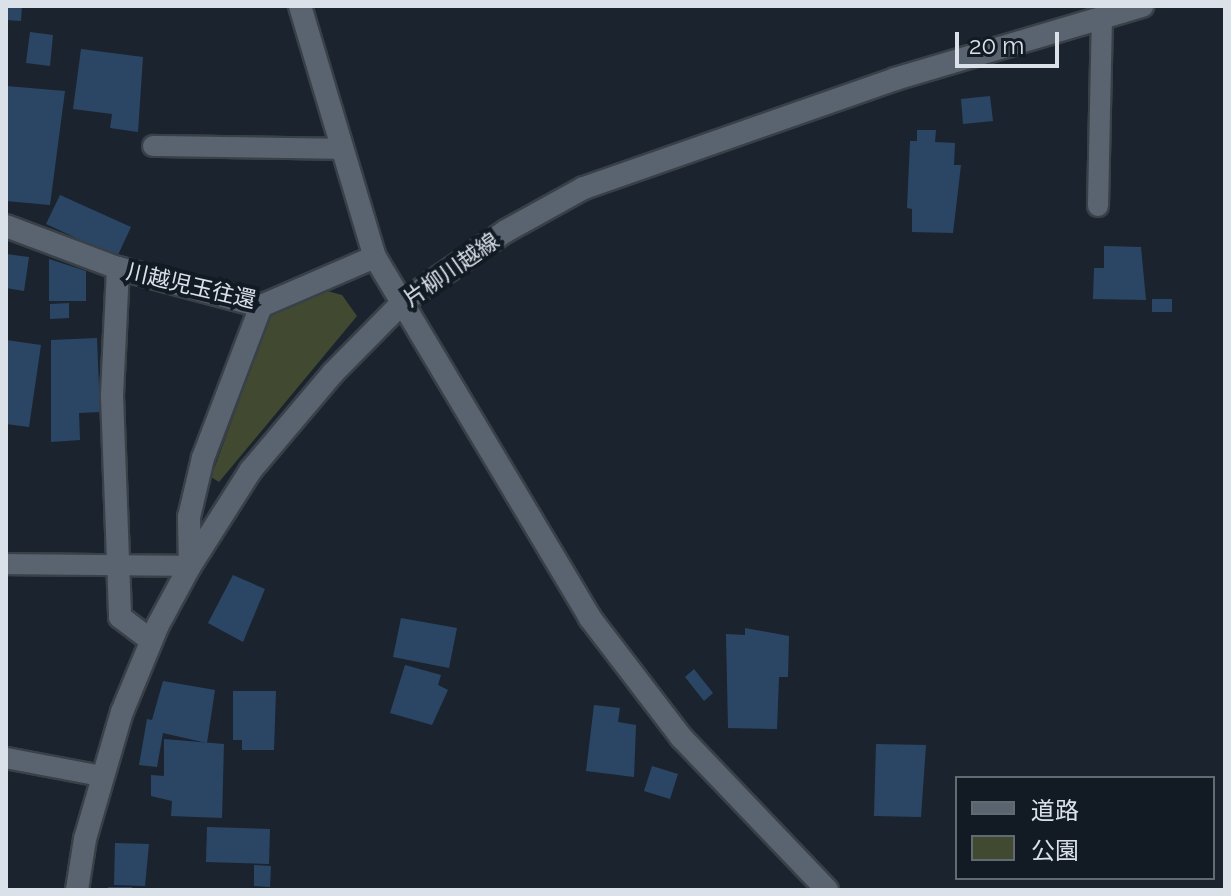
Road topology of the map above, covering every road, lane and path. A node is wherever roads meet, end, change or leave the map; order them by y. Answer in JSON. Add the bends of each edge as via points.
{"nodes":[{"id":1,"x":300,"y":6,"type":"edge"},
{"id":2,"x":1142,"y":6,"type":"edge"},
{"id":3,"x":1102,"y":19,"type":"junction"},
{"id":4,"x":153,"y":146,"type":"dead end"},
{"id":5,"x":341,"y":149,"type":"junction"},
{"id":6,"x":1098,"y":206,"type":"dead end"},
{"id":7,"x":6,"y":226,"type":"edge"},
{"id":8,"x":375,"y":257,"type":"junction"},
{"id":9,"x":118,"y":268,"type":"junction"},
{"id":10,"x":403,"y":302,"type":"junction"},
{"id":11,"x":261,"y":306,"type":"junction"},
{"id":12,"x":6,"y":564,"type":"edge"},
{"id":13,"x":116,"y":564,"type":"junction"},
{"id":14,"x":190,"y":566,"type":"junction"},
{"id":15,"x":151,"y":640,"type":"junction"},
{"id":16,"x":6,"y":758,"type":"edge"},
{"id":17,"x":101,"y":776,"type":"junction"},
{"id":18,"x":77,"y":890,"type":"edge"},
{"id":19,"x":827,"y":890,"type":"edge"}],
"edges":[{"from":1,"to":5,"type":"street"},
{"from":2,"to":3,"type":"street","name":"片柳川越線"},
{"from":3,"to":6,"type":"lane"},
{"from":3,"to":10,"type":"street","name":"片柳川越線","via":[[895,79],[584,188],[506,231]]},
{"from":4,"to":5,"type":"lane"},
{"from":5,"to":8,"type":"street"},
{"from":7,"to":9,"type":"street","name":"川越児玉往還"},
{"from":8,"to":10,"type":"street"},
{"from":8,"to":11,"type":"street","name":"川越児玉往還"},
{"from":9,"to":11,"type":"street","name":"川越児玉往還"},
{"from":9,"to":13,"type":"street","via":[[112,396]]},
{"from":10,"to":14,"type":"street","name":"片柳川越線","via":[[333,373],[251,470]]},
{"from":10,"to":19,"type":"street","via":[[590,618],[681,737]]},
{"from":11,"to":14,"type":"street","via":[[203,458],[189,517]]},
{"from":12,"to":13,"type":"lane"},
{"from":13,"to":14,"type":"lane"},
{"from":13,"to":15,"type":"street","via":[[120,617]]},
{"from":14,"to":15,"type":"street","name":"片柳川越線"},
{"from":15,"to":17,"type":"street","name":"片柳川越線"},
{"from":16,"to":17,"type":"lane"},
{"from":17,"to":18,"type":"street","name":"片柳川越線"}]}
